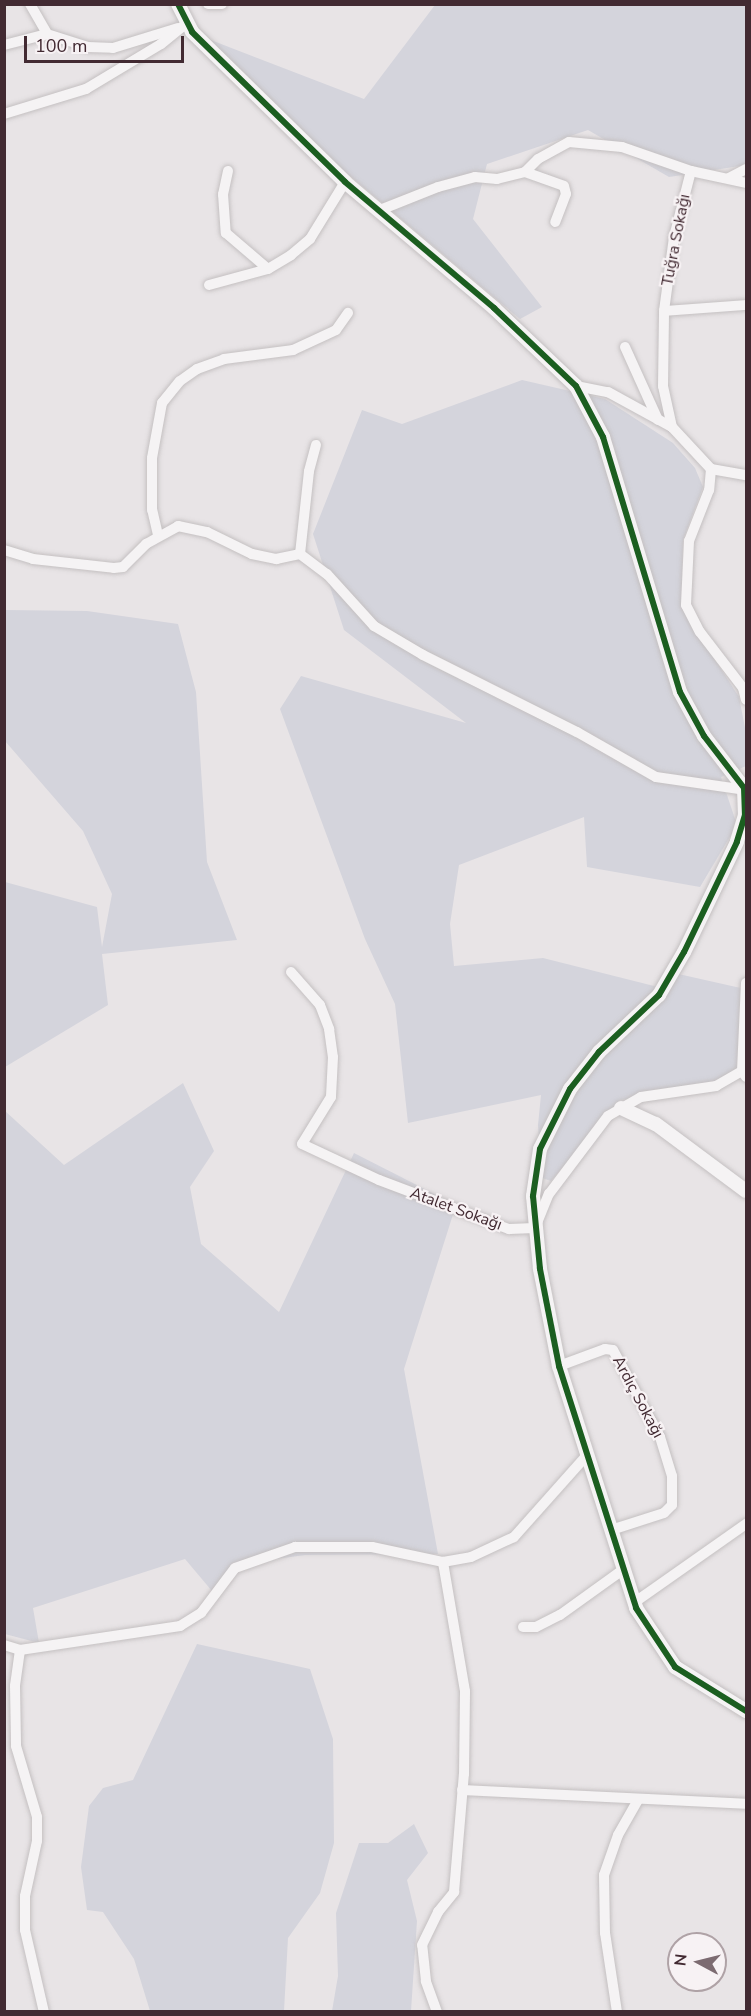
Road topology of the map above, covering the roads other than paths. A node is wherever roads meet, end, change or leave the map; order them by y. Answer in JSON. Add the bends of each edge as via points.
{"nodes":[{"id":1,"x":30,"y":4,"type":"edge"},
{"id":2,"x":178,"y":4,"type":"edge"},
{"id":3,"x":208,"y":4,"type":"edge"},
{"id":4,"x":222,"y":4,"type":"edge"},
{"id":5,"x":182,"y":26,"type":"junction"},
{"id":6,"x":47,"y":34,"type":"junction"},
{"id":7,"x":4,"y":45,"type":"edge"},
{"id":8,"x":4,"y":114,"type":"edge"},
{"id":9,"x":747,"y":169,"type":"edge"},
{"id":10,"x":228,"y":171,"type":"dead end"},
{"id":11,"x":691,"y":171,"type":"junction"},
{"id":12,"x":525,"y":172,"type":"junction"},
{"id":13,"x":729,"y":178,"type":"junction"},
{"id":14,"x":345,"y":182,"type":"junction"},
{"id":15,"x":747,"y":183,"type":"edge"},
{"id":16,"x":381,"y":210,"type":"junction"},
{"id":17,"x":555,"y":222,"type":"dead end"},
{"id":18,"x":268,"y":269,"type":"junction"},
{"id":19,"x":209,"y":285,"type":"dead end"},
{"id":20,"x":747,"y":305,"type":"edge"},
{"id":21,"x":664,"y":311,"type":"junction"},
{"id":22,"x":348,"y":313,"type":"dead end"},
{"id":23,"x":625,"y":347,"type":"dead end"},
{"id":24,"x":576,"y":386,"type":"junction"},
{"id":25,"x":658,"y":420,"type":"junction"},
{"id":26,"x":672,"y":428,"type":"junction"},
{"id":27,"x":316,"y":445,"type":"dead end"},
{"id":28,"x":711,"y":469,"type":"junction"},
{"id":29,"x":747,"y":475,"type":"edge"},
{"id":30,"x":158,"y":535,"type":"junction"},
{"id":31,"x":4,"y":550,"type":"edge"},
{"id":32,"x":300,"y":554,"type":"junction"},
{"id":33,"x":747,"y":700,"type":"edge"},
{"id":34,"x":745,"y":789,"type":"edge"},
{"id":35,"x":291,"y":972,"type":"dead end"},
{"id":36,"x":747,"y":983,"type":"edge"},
{"id":37,"x":744,"y":1074,"type":"edge"},
{"id":38,"x":621,"y":1108,"type":"junction"},
{"id":39,"x":747,"y":1191,"type":"edge"},
{"id":40,"x":535,"y":1228,"type":"junction"},
{"id":41,"x":559,"y":1366,"type":"junction"},
{"id":42,"x":588,"y":1454,"type":"junction"},
{"id":43,"x":747,"y":1524,"type":"edge"},
{"id":44,"x":611,"y":1530,"type":"junction"},
{"id":45,"x":443,"y":1562,"type":"junction"},
{"id":46,"x":624,"y":1569,"type":"junction"},
{"id":47,"x":635,"y":1602,"type":"junction"},
{"id":48,"x":523,"y":1627,"type":"dead end"},
{"id":49,"x":4,"y":1645,"type":"edge"},
{"id":50,"x":20,"y":1650,"type":"junction"},
{"id":51,"x":747,"y":1711,"type":"edge"},
{"id":52,"x":462,"y":1790,"type":"junction"},
{"id":53,"x":638,"y":1800,"type":"junction"},
{"id":54,"x":747,"y":1804,"type":"edge"},
{"id":55,"x":44,"y":2012,"type":"edge"},
{"id":56,"x":437,"y":2012,"type":"edge"},
{"id":57,"x":617,"y":2012,"type":"edge"}],
"edges":[{"from":1,"to":6,"type":"street"},
{"from":2,"to":5,"type":"street"},
{"from":3,"to":4,"type":"street"},
{"from":5,"to":6,"type":"street","via":[[127,45],[100,48]]},
{"from":5,"to":8,"type":"street","via":[[161,44],[86,89]]},
{"from":5,"to":14,"type":"street"},
{"from":6,"to":7,"type":"street"},
{"from":9,"to":13,"type":"street"},
{"from":10,"to":18,"type":"street","via":[[223,194],[226,233]]},
{"from":11,"to":12,"type":"street","via":[[639,151],[585,142],[557,147]]},
{"from":11,"to":13,"type":"street"},
{"from":11,"to":21,"type":"street","name":"Tuğra Sokağı","via":[[674,237]]},
{"from":12,"to":16,"type":"street","via":[[497,179],[475,177]]},
{"from":12,"to":17,"type":"street","via":[[564,186],[566,194]]},
{"from":13,"to":15,"type":"street"},
{"from":14,"to":16,"type":"street"},
{"from":14,"to":18,"type":"street","via":[[310,239]]},
{"from":16,"to":24,"type":"street"},
{"from":18,"to":19,"type":"street"},
{"from":20,"to":21,"type":"street","name":"Tuğra Sokağı"},
{"from":21,"to":26,"type":"street","name":"Tuğra Sokağı","via":[[663,387]]},
{"from":22,"to":30,"type":"street","via":[[336,330],[293,350],[225,359],[197,369],[180,381],[162,403],[152,458],[152,510]]},
{"from":23,"to":25,"type":"street","via":[[648,389]]},
{"from":24,"to":25,"type":"street","via":[[608,392]]},
{"from":24,"to":34,"type":"street","via":[[603,437],[680,692],[704,736]]},
{"from":25,"to":26,"type":"street"},
{"from":26,"to":28,"type":"street"},
{"from":27,"to":32,"type":"street","via":[[309,471]]},
{"from":28,"to":29,"type":"street"},
{"from":28,"to":33,"type":"street","via":[[709,490],[689,541],[686,605]]},
{"from":30,"to":31,"type":"street","via":[[132,560],[114,568],[33,559]]},
{"from":30,"to":32,"type":"street","via":[[178,526],[194,528],[252,554],[276,559]]},
{"from":32,"to":34,"type":"street","via":[[327,574],[374,626],[423,655],[577,732],[656,777]]},
{"from":34,"to":40,"type":"street","via":[[745,815],[737,842],[667,983],[585,1069],[546,1132],[533,1185]]},
{"from":35,"to":40,"type":"street","name":"Atalet Sokağı","via":[[320,1005],[330,1029],[333,1057],[331,1097],[302,1144],[487,1223],[509,1229]]},
{"from":36,"to":37,"type":"street"},
{"from":37,"to":38,"type":"street","via":[[716,1086],[641,1097]]},
{"from":38,"to":39,"type":"street","via":[[656,1124]]},
{"from":38,"to":40,"type":"street","via":[[608,1116],[567,1166],[549,1194]]},
{"from":40,"to":41,"type":"street"},
{"from":41,"to":42,"type":"street"},
{"from":41,"to":44,"type":"street","name":"Ardıç Sokağı","via":[[605,1349],[613,1350],[660,1437],[672,1476],[672,1504],[664,1513]]},
{"from":42,"to":44,"type":"street"},
{"from":42,"to":45,"type":"street","via":[[514,1538],[486,1552]]},
{"from":43,"to":47,"type":"street"},
{"from":44,"to":46,"type":"street"},
{"from":45,"to":50,"type":"street","via":[[372,1547],[295,1547],[235,1568],[201,1613],[180,1626]]},
{"from":45,"to":52,"type":"street","via":[[465,1691]]},
{"from":46,"to":47,"type":"street"},
{"from":46,"to":48,"type":"street","via":[[560,1616],[536,1627]]},
{"from":47,"to":51,"type":"street","via":[[675,1667]]},
{"from":49,"to":50,"type":"street"},
{"from":50,"to":55,"type":"street","via":[[15,1686],[16,1746],[37,1817],[37,1841],[25,1896],[25,1930]]},
{"from":52,"to":53,"type":"street"},
{"from":52,"to":56,"type":"street","via":[[454,1892],[438,1912],[422,1945],[426,1981]]},
{"from":53,"to":54,"type":"street"},
{"from":53,"to":57,"type":"street","via":[[618,1835],[604,1875],[605,1933]]}]}
